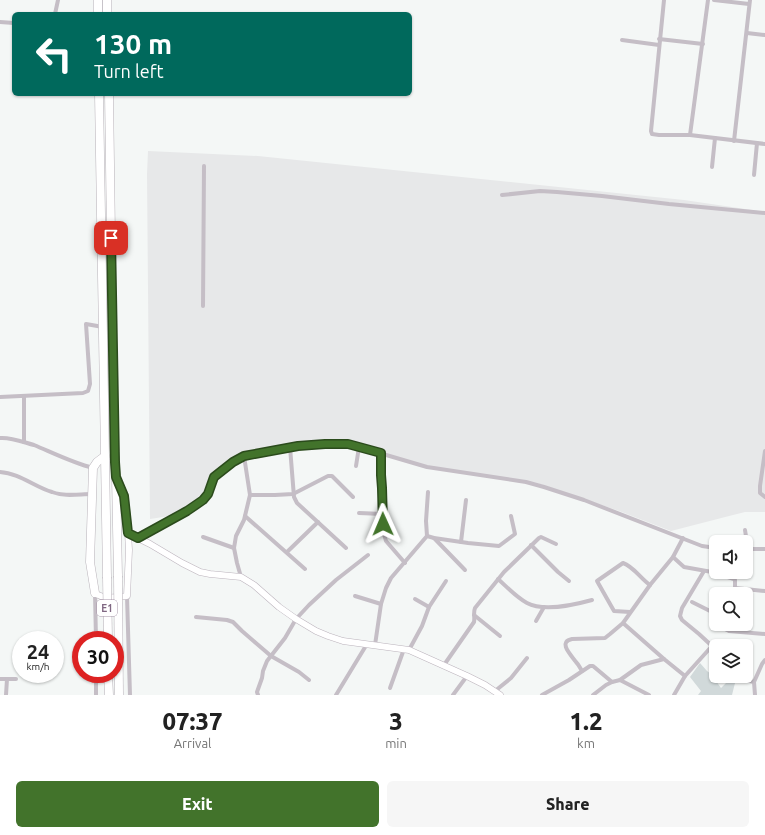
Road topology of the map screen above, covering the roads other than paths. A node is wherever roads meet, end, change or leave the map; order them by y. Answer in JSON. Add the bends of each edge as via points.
{"nodes":[{"id":1,"x":58,"y":0,"type":"edge"},
{"id":2,"x":98,"y":0,"type":"edge"},
{"id":3,"x":107,"y":0,"type":"edge"},
{"id":4,"x":664,"y":0,"type":"edge"},
{"id":5,"x":708,"y":0,"type":"edge"},
{"id":6,"x":714,"y":0,"type":"edge"},
{"id":7,"x":750,"y":2,"type":"edge"},
{"id":8,"x":55,"y":12,"type":"edge"},
{"id":9,"x":98,"y":12,"type":"edge"},
{"id":10,"x":107,"y":12,"type":"edge"},
{"id":11,"x":0,"y":22,"type":"edge"},
{"id":12,"x":12,"y":23,"type":"edge"},
{"id":13,"x":747,"y":32,"type":"junction"},
{"id":14,"x":765,"y":35,"type":"edge"},
{"id":15,"x":660,"y":39,"type":"junction"},
{"id":16,"x":622,"y":40,"type":"dead end"},
{"id":17,"x":703,"y":44,"type":"junction"},
{"id":18,"x":659,"y":45,"type":"junction"},
{"id":19,"x":99,"y":96,"type":"edge"},
{"id":20,"x":109,"y":96,"type":"edge"},
{"id":21,"x":690,"y":135,"type":"junction"},
{"id":22,"x":715,"y":138,"type":"junction"},
{"id":23,"x":734,"y":141,"type":"junction"},
{"id":24,"x":757,"y":143,"type":"junction"},
{"id":25,"x":765,"y":144,"type":"edge"},
{"id":26,"x":204,"y":166,"type":"dead end"},
{"id":27,"x":712,"y":167,"type":"dead end"},
{"id":28,"x":754,"y":175,"type":"dead end"},
{"id":29,"x":502,"y":195,"type":"dead end"},
{"id":30,"x":765,"y":213,"type":"edge"},
{"id":31,"x":203,"y":306,"type":"dead end"},
{"id":32,"x":103,"y":327,"type":"junction"},
{"id":33,"x":24,"y":396,"type":"junction"},
{"id":34,"x":0,"y":397,"type":"edge"},
{"id":35,"x":0,"y":438,"type":"edge"},
{"id":36,"x":24,"y":442,"type":"junction"},
{"id":37,"x":290,"y":447,"type":"junction"},
{"id":38,"x":359,"y":447,"type":"junction"},
{"id":39,"x":765,"y":451,"type":"edge"},
{"id":40,"x":381,"y":453,"type":"junction"},
{"id":41,"x":105,"y":456,"type":"junction"},
{"id":42,"x":244,"y":456,"type":"junction"},
{"id":43,"x":356,"y":466,"type":"dead end"},
{"id":44,"x":93,"y":468,"type":"junction"},
{"id":45,"x":0,"y":472,"type":"edge"},
{"id":46,"x":116,"y":477,"type":"junction"},
{"id":47,"x":428,"y":492,"type":"dead end"},
{"id":48,"x":92,"y":494,"type":"junction"},
{"id":49,"x":293,"y":494,"type":"junction"},
{"id":50,"x":250,"y":496,"type":"junction"},
{"id":51,"x":353,"y":497,"type":"dead end"},
{"id":52,"x":765,"y":497,"type":"edge"},
{"id":53,"x":466,"y":500,"type":"dead end"},
{"id":54,"x":359,"y":513,"type":"dead end"},
{"id":55,"x":383,"y":514,"type":"junction"},
{"id":56,"x":245,"y":516,"type":"junction"},
{"id":57,"x":511,"y":516,"type":"dead end"},
{"id":58,"x":318,"y":522,"type":"junction"},
{"id":59,"x":745,"y":530,"type":"dead end"},
{"id":60,"x":128,"y":533,"type":"junction"},
{"id":61,"x":746,"y":535,"type":"edge"},
{"id":62,"x":427,"y":536,"type":"junction"},
{"id":63,"x":203,"y":537,"type":"dead end"},
{"id":64,"x":138,"y":538,"type":"junction"},
{"id":65,"x":434,"y":538,"type":"junction"},
{"id":66,"x":683,"y":538,"type":"junction"},
{"id":67,"x":461,"y":542,"type":"junction"},
{"id":68,"x":556,"y":544,"type":"dead end"},
{"id":69,"x":531,"y":545,"type":"junction"},
{"id":70,"x":709,"y":547,"type":"edge"},
{"id":71,"x":234,"y":548,"type":"junction"},
{"id":72,"x":346,"y":548,"type":"dead end"},
{"id":73,"x":753,"y":549,"type":"edge"},
{"id":74,"x":765,"y":549,"type":"edge"},
{"id":75,"x":287,"y":552,"type":"junction"},
{"id":76,"x":368,"y":555,"type":"dead end"},
{"id":77,"x":673,"y":557,"type":"junction"},
{"id":78,"x":405,"y":563,"type":"junction"},
{"id":79,"x":305,"y":569,"type":"dead end"},
{"id":80,"x":465,"y":570,"type":"dead end"},
{"id":81,"x":704,"y":571,"type":"junction"},
{"id":82,"x":241,"y":578,"type":"junction"},
{"id":83,"x":498,"y":579,"type":"junction"},
{"id":84,"x":446,"y":581,"type":"dead end"},
{"id":85,"x":569,"y":581,"type":"dead end"},
{"id":86,"x":650,"y":585,"type":"junction"},
{"id":87,"x":765,"y":591,"type":"edge"},
{"id":88,"x":95,"y":593,"type":"junction"},
{"id":89,"x":127,"y":596,"type":"junction"},
{"id":90,"x":355,"y":596,"type":"dead end"},
{"id":91,"x":415,"y":599,"type":"dead end"},
{"id":92,"x":592,"y":600,"type":"dead end"},
{"id":93,"x":692,"y":602,"type":"dead end"},
{"id":94,"x":381,"y":604,"type":"junction"},
{"id":95,"x":429,"y":607,"type":"junction"},
{"id":96,"x":544,"y":607,"type":"junction"},
{"id":97,"x":709,"y":610,"type":"edge"},
{"id":98,"x":630,"y":612,"type":"junction"},
{"id":99,"x":474,"y":615,"type":"junction"},
{"id":100,"x":196,"y":617,"type":"dead end"},
{"id":101,"x":296,"y":619,"type":"junction"},
{"id":102,"x":536,"y":621,"type":"dead end"},
{"id":103,"x":623,"y":623,"type":"junction"},
{"id":104,"x":96,"y":631,"type":"edge"},
{"id":105,"x":108,"y":631,"type":"edge"},
{"id":106,"x":729,"y":631,"type":"edge"},
{"id":107,"x":765,"y":634,"type":"edge"},
{"id":108,"x":500,"y":636,"type":"dead end"},
{"id":109,"x":709,"y":643,"type":"edge"},
{"id":110,"x":368,"y":644,"type":"junction"},
{"id":111,"x":375,"y":646,"type":"junction"},
{"id":112,"x":709,"y":649,"type":"edge"},
{"id":113,"x":407,"y":650,"type":"junction"},
{"id":114,"x":271,"y":656,"type":"junction"},
{"id":115,"x":527,"y":658,"type":"dead end"},
{"id":116,"x":664,"y":659,"type":"junction"},
{"id":117,"x":765,"y":660,"type":"edge"},
{"id":118,"x":444,"y":665,"type":"junction"},
{"id":119,"x":582,"y":671,"type":"junction"},
{"id":120,"x":467,"y":676,"type":"junction"},
{"id":121,"x":685,"y":676,"type":"junction"},
{"id":122,"x":0,"y":679,"type":"edge"},
{"id":123,"x":7,"y":679,"type":"junction"},
{"id":124,"x":12,"y":679,"type":"edge"},
{"id":125,"x":309,"y":680,"type":"dead end"},
{"id":126,"x":620,"y":680,"type":"junction"},
{"id":127,"x":612,"y":682,"type":"junction"},
{"id":128,"x":754,"y":682,"type":"joint"},
{"id":129,"x":96,"y":683,"type":"edge"},
{"id":130,"x":108,"y":683,"type":"edge"},
{"id":131,"x":390,"y":688,"type":"dead end"},
{"id":132,"x":497,"y":693,"type":"edge"},
{"id":133,"x":6,"y":695,"type":"edge"},
{"id":134,"x":96,"y":695,"type":"edge"},
{"id":135,"x":109,"y":695,"type":"edge"},
{"id":136,"x":119,"y":695,"type":"edge"},
{"id":137,"x":130,"y":695,"type":"edge"},
{"id":138,"x":258,"y":695,"type":"edge"},
{"id":139,"x":336,"y":695,"type":"edge"},
{"id":140,"x":453,"y":695,"type":"edge"},
{"id":141,"x":542,"y":695,"type":"edge"},
{"id":142,"x":593,"y":695,"type":"edge"},
{"id":143,"x":649,"y":695,"type":"edge"},
{"id":144,"x":674,"y":695,"type":"edge"},
{"id":145,"x":755,"y":695,"type":"edge"}],
"edges":[{"from":1,"to":8,"type":"street"},
{"from":2,"to":9,"type":"highway"},
{"from":3,"to":10,"type":"highway"},
{"from":4,"to":15,"type":"street"},
{"from":5,"to":17,"type":"street"},
{"from":6,"to":7,"type":"street"},
{"from":7,"to":13,"type":"street"},
{"from":11,"to":12,"type":"street"},
{"from":13,"to":14,"type":"street"},
{"from":13,"to":23,"type":"street"},
{"from":15,"to":17,"type":"street"},
{"from":15,"to":18,"type":"street"},
{"from":16,"to":18,"type":"street"},
{"from":17,"to":21,"type":"street"},
{"from":18,"to":21,"type":"street","via":[[651,132],[659,135]]},
{"from":19,"to":32,"type":"highway","number":"E1"},
{"from":20,"to":46,"type":"highway","number":"E1"},
{"from":21,"to":22,"type":"street"},
{"from":22,"to":23,"type":"street"},
{"from":22,"to":27,"type":"street"},
{"from":23,"to":24,"type":"street"},
{"from":24,"to":25,"type":"street"},
{"from":24,"to":28,"type":"street"},
{"from":26,"to":31,"type":"street"},
{"from":29,"to":30,"type":"street","via":[[557,192]]},
{"from":32,"to":33,"type":"street","via":[[86,324],[90,384],[88,391]]},
{"from":32,"to":41,"type":"highway","number":"E1"},
{"from":33,"to":34,"type":"street"},
{"from":33,"to":36,"type":"street"},
{"from":35,"to":36,"type":"street"},
{"from":36,"to":44,"type":"street"},
{"from":37,"to":38,"type":"street","via":[[325,444],[348,444]]},
{"from":37,"to":42,"type":"street"},
{"from":37,"to":49,"type":"street"},
{"from":38,"to":40,"type":"street"},
{"from":38,"to":43,"type":"street"},
{"from":39,"to":52,"type":"street","via":[[760,493]]},
{"from":40,"to":55,"type":"street"},
{"from":40,"to":66,"type":"street","via":[[427,467],[544,487]]},
{"from":41,"to":44,"type":"highway"},
{"from":41,"to":105,"type":"highway","number":"E1","bridge":true},
{"from":42,"to":50,"type":"street"},
{"from":42,"to":64,"type":"street","via":[[214,477],[203,500]]},
{"from":44,"to":48,"type":"highway"},
{"from":45,"to":48,"type":"street","via":[[20,477],[62,495]]},
{"from":46,"to":60,"type":"highway","via":[[124,496]]},
{"from":46,"to":136,"type":"highway","number":"E1","bridge":true},
{"from":47,"to":62,"type":"street"},
{"from":48,"to":88,"type":"highway","via":[[90,562]]},
{"from":49,"to":50,"type":"street"},
{"from":49,"to":51,"type":"street","via":[[332,476]]},
{"from":49,"to":58,"type":"street","via":[[297,503]]},
{"from":50,"to":56,"type":"street"},
{"from":53,"to":67,"type":"street"},
{"from":54,"to":55,"type":"street"},
{"from":55,"to":78,"type":"street","via":[[386,541]]},
{"from":56,"to":71,"type":"street","via":[[236,536]]},
{"from":56,"to":75,"type":"street"},
{"from":57,"to":67,"type":"street","via":[[515,534],[499,546]]},
{"from":58,"to":72,"type":"street"},
{"from":58,"to":75,"type":"street"},
{"from":59,"to":61,"type":"street"},
{"from":60,"to":64,"type":"street"},
{"from":60,"to":89,"type":"street"},
{"from":62,"to":65,"type":"street"},
{"from":62,"to":78,"type":"street"},
{"from":63,"to":71,"type":"street"},
{"from":64,"to":82,"type":"street","via":[[200,572]]},
{"from":65,"to":67,"type":"street"},
{"from":65,"to":80,"type":"street"},
{"from":66,"to":70,"type":"street"},
{"from":66,"to":77,"type":"street"},
{"from":68,"to":69,"type":"street","via":[[542,537]]},
{"from":69,"to":83,"type":"street"},
{"from":69,"to":85,"type":"street"},
{"from":71,"to":82,"type":"street"},
{"from":73,"to":74,"type":"street"},
{"from":75,"to":79,"type":"street"},
{"from":76,"to":101,"type":"street","via":[[336,580]]},
{"from":77,"to":81,"type":"street","via":[[684,567]]},
{"from":77,"to":86,"type":"street"},
{"from":78,"to":94,"type":"street","via":[[391,578]]},
{"from":81,"to":87,"type":"street","via":[[734,579],[736,588]]},
{"from":81,"to":109,"type":"street","via":[[680,616]]},
{"from":82,"to":101,"type":"street","via":[[254,584]]},
{"from":83,"to":96,"type":"street","via":[[518,598],[529,604]]},
{"from":83,"to":99,"type":"street","via":[[475,608]]},
{"from":84,"to":95,"type":"street"},
{"from":86,"to":98,"type":"street"},
{"from":86,"to":98,"type":"street","via":[[623,563],[597,581],[614,611]]},
{"from":88,"to":89,"type":"street","via":[[106,598]]},
{"from":88,"to":104,"type":"street"},
{"from":89,"to":137,"type":"street"},
{"from":90,"to":94,"type":"street"},
{"from":91,"to":95,"type":"street"},
{"from":92,"to":96,"type":"street","via":[[566,606]]},
{"from":93,"to":97,"type":"street"},
{"from":94,"to":111,"type":"street"},
{"from":95,"to":113,"type":"street","via":[[422,626]]},
{"from":96,"to":102,"type":"street"},
{"from":98,"to":103,"type":"street"},
{"from":99,"to":108,"type":"street"},
{"from":99,"to":118,"type":"street","via":[[474,622]]},
{"from":100,"to":114,"type":"street","via":[[233,622]]},
{"from":101,"to":110,"type":"street","via":[[328,636]]},
{"from":101,"to":114,"type":"street"},
{"from":103,"to":116,"type":"street"},
{"from":103,"to":119,"type":"street","via":[[605,638],[567,641],[566,650]]},
{"from":106,"to":107,"type":"street"},
{"from":110,"to":111,"type":"street"},
{"from":110,"to":139,"type":"street"},
{"from":111,"to":113,"type":"street"},
{"from":112,"to":121,"type":"street"},
{"from":113,"to":118,"type":"street"},
{"from":113,"to":131,"type":"street"},
{"from":114,"to":125,"type":"street"},
{"from":114,"to":138,"type":"street","via":[[263,671]]},
{"from":115,"to":132,"type":"street"},
{"from":116,"to":121,"type":"street"},
{"from":116,"to":126,"type":"street","via":[[641,665]]},
{"from":117,"to":128,"type":"street"},
{"from":118,"to":120,"type":"street"},
{"from":119,"to":127,"type":"street","via":[[592,665]]},
{"from":119,"to":141,"type":"street"},
{"from":120,"to":132,"type":"street"},
{"from":120,"to":140,"type":"street"},
{"from":121,"to":144,"type":"street"},
{"from":122,"to":123,"type":"street"},
{"from":123,"to":124,"type":"street"},
{"from":123,"to":133,"type":"street"},
{"from":126,"to":127,"type":"street"},
{"from":126,"to":143,"type":"street"},
{"from":127,"to":142,"type":"street"},
{"from":128,"to":145,"type":"street"},
{"from":129,"to":134,"type":"street"},
{"from":130,"to":135,"type":"highway"}]}
